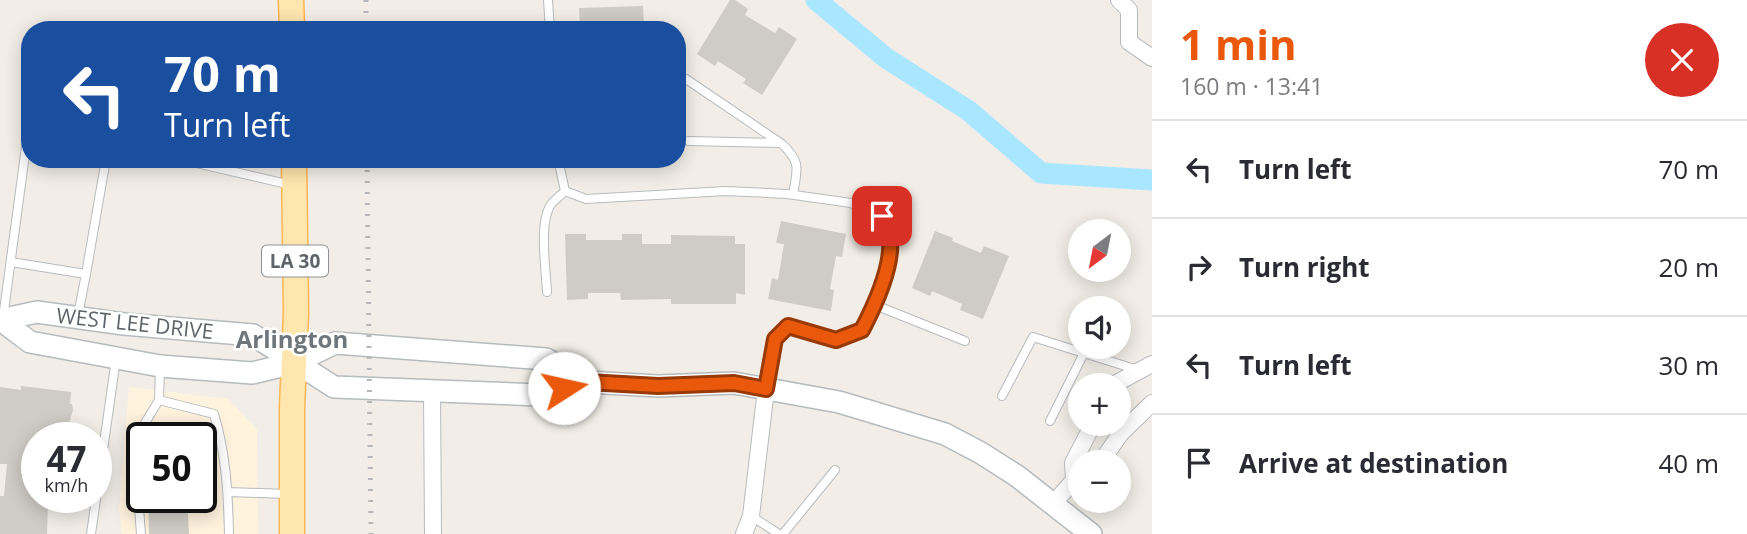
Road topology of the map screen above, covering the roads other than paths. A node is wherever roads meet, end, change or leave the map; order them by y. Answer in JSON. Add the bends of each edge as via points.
{"nodes":[{"id":1,"x":291,"y":0,"type":"edge"},
{"id":2,"x":548,"y":0,"type":"edge"},
{"id":3,"x":1119,"y":0,"type":"edge"},
{"id":4,"x":292,"y":21,"type":"edge"},
{"id":5,"x":549,"y":21,"type":"edge"},
{"id":6,"x":1152,"y":58,"type":"edge"},
{"id":7,"x":686,"y":79,"type":"edge"},
{"id":8,"x":690,"y":141,"type":"dead end"},
{"id":9,"x":782,"y":144,"type":"junction"},
{"id":10,"x":23,"y":168,"type":"edge"},
{"id":11,"x":104,"y":168,"type":"edge"},
{"id":12,"x":217,"y":168,"type":"edge"},
{"id":13,"x":294,"y":168,"type":"edge"},
{"id":14,"x":560,"y":168,"type":"edge"},
{"id":15,"x":294,"y":186,"type":"junction"},
{"id":16,"x":565,"y":191,"type":"junction"},
{"id":17,"x":793,"y":195,"type":"junction"},
{"id":18,"x":11,"y":262,"type":"junction"},
{"id":19,"x":86,"y":274,"type":"junction"},
{"id":20,"x":547,"y":292,"type":"dead end"},
{"id":21,"x":875,"y":304,"type":"junction"},
{"id":22,"x":78,"y":318,"type":"junction"},
{"id":23,"x":1,"y":321,"type":"edge"},
{"id":24,"x":965,"y":341,"type":"dead end"},
{"id":25,"x":1068,"y":348,"type":"edge"},
{"id":26,"x":286,"y":356,"type":"junction"},
{"id":27,"x":116,"y":359,"type":"junction"},
{"id":28,"x":1081,"y":359,"type":"edge"},
{"id":29,"x":1106,"y":359,"type":"edge"},
{"id":30,"x":160,"y":366,"type":"junction"},
{"id":31,"x":1147,"y":370,"type":"edge"},
{"id":32,"x":1131,"y":377,"type":"edge"},
{"id":33,"x":587,"y":382,"type":"junction"},
{"id":34,"x":766,"y":389,"type":"junction"},
{"id":35,"x":432,"y":390,"type":"junction"},
{"id":36,"x":1002,"y":396,"type":"dead end"},
{"id":37,"x":159,"y":400,"type":"junction"},
{"id":38,"x":1152,"y":403,"type":"edge"},
{"id":39,"x":1131,"y":414,"type":"edge"},
{"id":40,"x":1050,"y":421,"type":"dead end"},
{"id":41,"x":146,"y":422,"type":"edge"},
{"id":42,"x":835,"y":470,"type":"dead end"},
{"id":43,"x":1068,"y":488,"type":"edge"},
{"id":44,"x":228,"y":492,"type":"junction"},
{"id":45,"x":291,"y":494,"type":"junction"},
{"id":46,"x":1053,"y":504,"type":"junction"},
{"id":47,"x":139,"y":513,"type":"edge"},
{"id":48,"x":751,"y":516,"type":"junction"},
{"id":49,"x":91,"y":534,"type":"edge"},
{"id":50,"x":141,"y":534,"type":"edge"},
{"id":51,"x":229,"y":534,"type":"edge"},
{"id":52,"x":292,"y":534,"type":"edge"},
{"id":53,"x":433,"y":534,"type":"edge"},
{"id":54,"x":744,"y":534,"type":"edge"},
{"id":55,"x":781,"y":534,"type":"edge"},
{"id":56,"x":1091,"y":534,"type":"edge"}],
"edges":[{"from":1,"to":4,"type":"main road"},
{"from":2,"to":5,"type":"lane"},
{"from":3,"to":6,"type":"street","via":[[1129,10],[1129,42]]},
{"from":7,"to":9,"type":"lane"},
{"from":8,"to":9,"type":"lane"},
{"from":9,"to":17,"type":"lane","via":[[795,156]]},
{"from":10,"to":18,"type":"lane"},
{"from":11,"to":19,"type":"lane"},
{"from":12,"to":15,"type":"lane"},
{"from":13,"to":15,"type":"main road","number":"LA 30"},
{"from":14,"to":16,"type":"lane"},
{"from":15,"to":26,"type":"main road","number":"LA 30","via":[[296,313]]},
{"from":16,"to":17,"type":"lane","via":[[586,199],[726,191]]},
{"from":16,"to":20,"type":"lane","via":[[552,203],[546,220]]},
{"from":17,"to":21,"type":"lane","via":[[851,203],[882,216],[890,237],[886,272]]},
{"from":18,"to":19,"type":"lane"},
{"from":18,"to":23,"type":"lane"},
{"from":19,"to":22,"type":"lane"},
{"from":21,"to":24,"type":"lane"},
{"from":21,"to":34,"type":"lane","via":[[862,330],[836,340],[788,326],[775,339]]},
{"from":22,"to":23,"type":"main road","name":"WEST LEE DRIVE","via":[[37,312]]},
{"from":22,"to":26,"type":"main road","name":"WEST LEE DRIVE","via":[[253,335]]},
{"from":23,"to":27,"type":"main road","name":"WEST LEE DRIVE","via":[[30,342]]},
{"from":25,"to":36,"type":"lane","via":[[1033,337]]},
{"from":26,"to":30,"type":"main road","name":"WEST LEE DRIVE","via":[[252,373]]},
{"from":26,"to":33,"type":"main road","via":[[335,343],[546,359]]},
{"from":26,"to":35,"type":"main road","via":[[334,387]]},
{"from":26,"to":45,"type":"main road","number":"LA 30"},
{"from":27,"to":30,"type":"main road","name":"WEST LEE DRIVE"},
{"from":27,"to":49,"type":"lane"},
{"from":28,"to":40,"type":"lane"},
{"from":29,"to":31,"type":"lane"},
{"from":30,"to":37,"type":"lane"},
{"from":31,"to":32,"type":"street"},
{"from":33,"to":34,"type":"main road","via":[[658,386],[734,383]]},
{"from":33,"to":35,"type":"main road","via":[[540,395]]},
{"from":34,"to":46,"type":"main road","via":[[839,402],[945,434],[990,458]]},
{"from":34,"to":48,"type":"street"},
{"from":35,"to":53,"type":"street"},
{"from":37,"to":41,"type":"lane"},
{"from":37,"to":44,"type":"lane","via":[[214,414],[223,443]]},
{"from":38,"to":39,"type":"street"},
{"from":42,"to":55,"type":"lane"},
{"from":43,"to":46,"type":"street"},
{"from":44,"to":45,"type":"lane"},
{"from":44,"to":51,"type":"lane"},
{"from":45,"to":52,"type":"main road","number":"LA 30"},
{"from":46,"to":56,"type":"main road"},
{"from":47,"to":50,"type":"lane"},
{"from":48,"to":54,"type":"street"},
{"from":48,"to":55,"type":"lane"}]}
